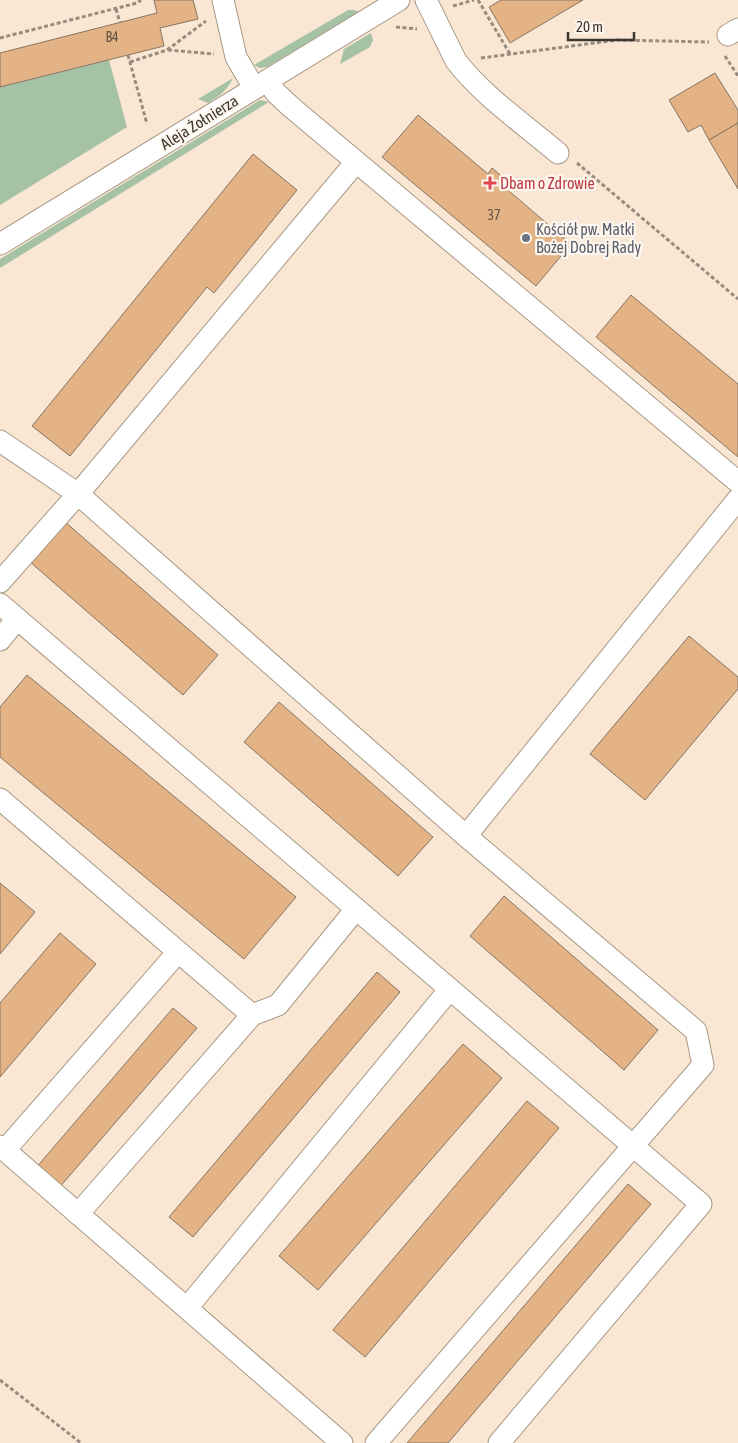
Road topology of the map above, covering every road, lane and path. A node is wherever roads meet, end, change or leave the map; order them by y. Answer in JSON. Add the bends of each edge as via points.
{"nodes":[{"id":1,"x":141,"y":0,"type":"edge"},
{"id":2,"x":223,"y":0,"type":"edge"},
{"id":3,"x":399,"y":0,"type":"edge"},
{"id":4,"x":426,"y":0,"type":"edge"},
{"id":5,"x":478,"y":0,"type":"edge"},
{"id":6,"x":116,"y":9,"type":"junction"},
{"id":7,"x":209,"y":19,"type":"dead end"},
{"id":8,"x":120,"y":23,"type":"dead end"},
{"id":9,"x":0,"y":38,"type":"edge"},
{"id":10,"x":726,"y":39,"type":"edge"},
{"id":11,"x":167,"y":50,"type":"junction"},
{"id":12,"x":216,"y":54,"type":"dead end"},
{"id":13,"x":510,"y":54,"type":"junction"},
{"id":14,"x":128,"y":55,"type":"dead end"},
{"id":15,"x":456,"y":61,"type":"junction"},
{"id":16,"x":130,"y":62,"type":"junction"},
{"id":17,"x":738,"y":75,"type":"edge"},
{"id":18,"x":261,"y":84,"type":"junction"},
{"id":19,"x":147,"y":124,"type":"dead end"},
{"id":20,"x":568,"y":158,"type":"joint"},
{"id":21,"x":356,"y":162,"type":"junction"},
{"id":22,"x":0,"y":244,"type":"edge"},
{"id":23,"x":738,"y":299,"type":"edge"},
{"id":24,"x":0,"y":442,"type":"edge"},
{"id":25,"x":738,"y":482,"type":"edge"},
{"id":26,"x":78,"y":494,"type":"junction"},
{"id":27,"x":738,"y":499,"type":"edge"},
{"id":28,"x":0,"y":582,"type":"edge"},
{"id":29,"x":0,"y":604,"type":"edge"},
{"id":30,"x":17,"y":618,"type":"junction"},
{"id":31,"x":0,"y":640,"type":"edge"},
{"id":32,"x":0,"y":799,"type":"edge"},
{"id":33,"x":466,"y":836,"type":"junction"},
{"id":34,"x":356,"y":909,"type":"junction"},
{"id":35,"x":178,"y":952,"type":"junction"},
{"id":36,"x":450,"y":989,"type":"junction"},
{"id":37,"x":252,"y":1015,"type":"junction"},
{"id":38,"x":633,"y":1146,"type":"junction"},
{"id":39,"x":2,"y":1148,"type":"edge"},
{"id":40,"x":78,"y":1214,"type":"junction"},
{"id":41,"x":187,"y":1308,"type":"junction"},
{"id":42,"x":0,"y":1380,"type":"edge"},
{"id":43,"x":81,"y":1443,"type":"edge"},
{"id":44,"x":342,"y":1443,"type":"edge"},
{"id":45,"x":376,"y":1443,"type":"edge"},
{"id":46,"x":499,"y":1443,"type":"edge"}],
"edges":[{"from":1,"to":6,"type":"path"},
{"from":2,"to":18,"type":"street","via":[[236,57]]},
{"from":3,"to":18,"type":"street","name":"Aleja Żołnierza"},
{"from":4,"to":15,"type":"street"},
{"from":5,"to":13,"type":"path"},
{"from":6,"to":8,"type":"path"},
{"from":6,"to":9,"type":"path"},
{"from":7,"to":11,"type":"path"},
{"from":10,"to":13,"type":"path","via":[[617,40]]},
{"from":10,"to":17,"type":"path"},
{"from":11,"to":12,"type":"path"},
{"from":11,"to":16,"type":"path"},
{"from":13,"to":15,"type":"path"},
{"from":14,"to":16,"type":"path"},
{"from":15,"to":20,"type":"street","via":[[481,89]]},
{"from":16,"to":19,"type":"path"},
{"from":18,"to":21,"type":"street","via":[[275,92]]},
{"from":18,"to":22,"type":"street","name":"Aleja Żołnierza"},
{"from":20,"to":23,"type":"path"},
{"from":21,"to":25,"type":"street"},
{"from":21,"to":26,"type":"street"},
{"from":24,"to":26,"type":"street"},
{"from":26,"to":28,"type":"street"},
{"from":26,"to":33,"type":"street"},
{"from":27,"to":33,"type":"street"},
{"from":29,"to":30,"type":"street"},
{"from":30,"to":31,"type":"street"},
{"from":30,"to":34,"type":"street"},
{"from":32,"to":35,"type":"street"},
{"from":33,"to":38,"type":"street","via":[[696,1031],[703,1065]]},
{"from":34,"to":36,"type":"street"},
{"from":34,"to":37,"type":"street","via":[[278,1005]]},
{"from":35,"to":37,"type":"street"},
{"from":35,"to":39,"type":"street"},
{"from":36,"to":38,"type":"street"},
{"from":36,"to":41,"type":"street"},
{"from":37,"to":40,"type":"street"},
{"from":38,"to":45,"type":"street"},
{"from":38,"to":46,"type":"street","via":[[701,1204]]},
{"from":39,"to":40,"type":"street"},
{"from":40,"to":41,"type":"street"},
{"from":41,"to":44,"type":"street"},
{"from":42,"to":43,"type":"path"}]}
